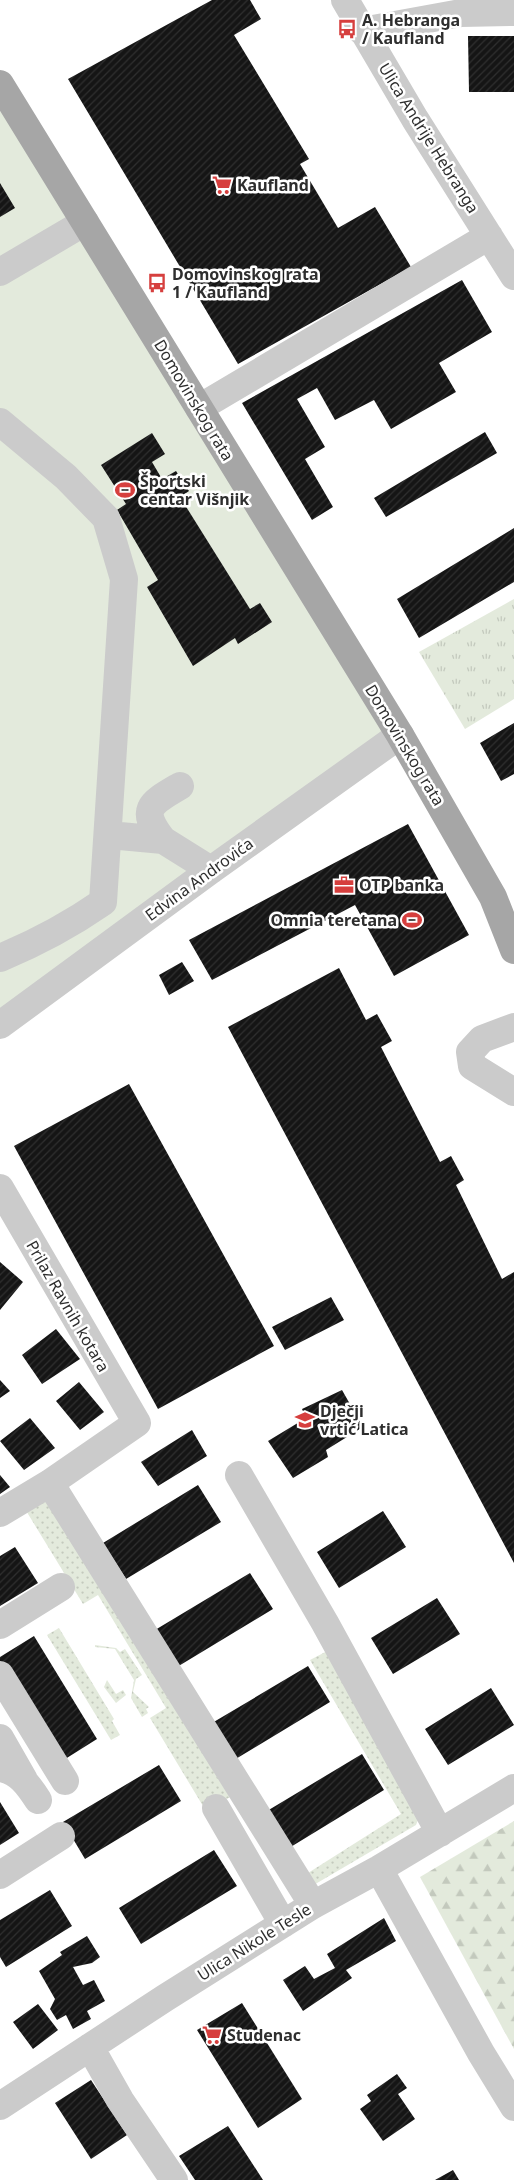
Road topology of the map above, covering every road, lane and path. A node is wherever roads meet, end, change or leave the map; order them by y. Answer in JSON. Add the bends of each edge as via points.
{"nodes":[{"id":1,"x":345,"y":0,"type":"edge"},
{"id":2,"x":514,"y":12,"type":"edge"},
{"id":3,"x":362,"y":31,"type":"junction"},
{"id":4,"x":0,"y":84,"type":"edge"},
{"id":5,"x":85,"y":222,"type":"junction"},
{"id":6,"x":489,"y":236,"type":"junction"},
{"id":7,"x":0,"y":272,"type":"edge"},
{"id":8,"x":514,"y":276,"type":"edge"},
{"id":9,"x":199,"y":408,"type":"junction"},
{"id":10,"x":0,"y":422,"type":"edge"},
{"id":11,"x":400,"y":735,"type":"junction"},
{"id":12,"x":180,"y":786,"type":"dead end"},
{"id":13,"x":108,"y":835,"type":"junction"},
{"id":14,"x":163,"y":840,"type":"junction"},
{"id":15,"x":210,"y":870,"type":"junction"},
{"id":16,"x":504,"y":905,"type":"edge"},
{"id":17,"x":514,"y":950,"type":"edge"},
{"id":18,"x":0,"y":958,"type":"edge"},
{"id":19,"x":0,"y":1025,"type":"edge"},
{"id":20,"x":514,"y":1027,"type":"edge"},
{"id":21,"x":514,"y":1092,"type":"edge"},
{"id":22,"x":0,"y":1188,"type":"edge"},
{"id":23,"x":239,"y":1475,"type":"dead end"},
{"id":24,"x":50,"y":1483,"type":"junction"},
{"id":25,"x":0,"y":1513,"type":"edge"},
{"id":26,"x":61,"y":1587,"type":"dead end"},
{"id":27,"x":0,"y":1625,"type":"edge"},
{"id":28,"x":0,"y":1675,"type":"edge"},
{"id":29,"x":0,"y":1738,"type":"edge"},
{"id":30,"x":0,"y":1768,"type":"edge"},
{"id":31,"x":65,"y":1781,"type":"dead end"},
{"id":32,"x":514,"y":1788,"type":"edge"},
{"id":33,"x":216,"y":1808,"type":"dead end"},
{"id":34,"x":440,"y":1833,"type":"junction"},
{"id":35,"x":61,"y":1836,"type":"dead end"},
{"id":36,"x":379,"y":1869,"type":"junction"},
{"id":37,"x":0,"y":1875,"type":"edge"},
{"id":38,"x":313,"y":1905,"type":"junction"},
{"id":39,"x":284,"y":1924,"type":"junction"},
{"id":40,"x":90,"y":2047,"type":"junction"},
{"id":41,"x":0,"y":2106,"type":"edge"},
{"id":42,"x":514,"y":2107,"type":"edge"},
{"id":43,"x":174,"y":2180,"type":"edge"}],
"edges":[{"from":1,"to":3,"type":"street","name":"Ulica Andrije Hebranga"},
{"from":2,"to":3,"type":"street","via":[[461,13]]},
{"from":3,"to":6,"type":"street","name":"Ulica Andrije Hebranga"},
{"from":4,"to":5,"type":"main road","name":"Domovinskog rata"},
{"from":5,"to":7,"type":"street"},
{"from":5,"to":9,"type":"main road","name":"Domovinskog rata"},
{"from":6,"to":8,"type":"street","name":"Ulica Andrije Hebranga"},
{"from":6,"to":9,"type":"street"},
{"from":9,"to":11,"type":"main road","name":"Domovinskog rata"},
{"from":10,"to":13,"type":"street","via":[[66,477],[106,518],[124,579]]},
{"from":11,"to":15,"type":"street","name":"Edvina Androvića"},
{"from":11,"to":16,"type":"main road","name":"Domovinskog rata"},
{"from":12,"to":14,"type":"street","via":[[158,799],[151,808],[149,817]]},
{"from":13,"to":14,"type":"street"},
{"from":13,"to":18,"type":"street","via":[[103,902],[77,921]]},
{"from":14,"to":15,"type":"street"},
{"from":15,"to":19,"type":"street","name":"Edvina Androvića"},
{"from":16,"to":17,"type":"main road","name":"Domovinskog rata"},
{"from":20,"to":21,"type":"street","via":[[482,1039],[470,1052],[472,1066]]},
{"from":22,"to":24,"type":"street","name":"Prilaz Ravnih kotara","via":[[137,1424]]},
{"from":23,"to":34,"type":"street","via":[[325,1623]]},
{"from":24,"to":25,"type":"street"},
{"from":24,"to":38,"type":"street"},
{"from":26,"to":27,"type":"street"},
{"from":28,"to":31,"type":"street"},
{"from":29,"to":30,"type":"street","via":[[31,1790],[5,1768]]},
{"from":32,"to":34,"type":"street","name":"Ulica Nikole Tesle"},
{"from":33,"to":39,"type":"street"},
{"from":34,"to":36,"type":"street","name":"Ulica Nikole Tesle"},
{"from":35,"to":37,"type":"street"},
{"from":36,"to":38,"type":"street","name":"Ulica Nikole Tesle"},
{"from":36,"to":42,"type":"street"},
{"from":38,"to":39,"type":"street","name":"Ulica Nikole Tesle"},
{"from":39,"to":40,"type":"street","name":"Ulica Nikole Tesle"},
{"from":40,"to":41,"type":"street","name":"Ulica Nikole Tesle"},
{"from":40,"to":43,"type":"street","via":[[120,2100]]}]}
